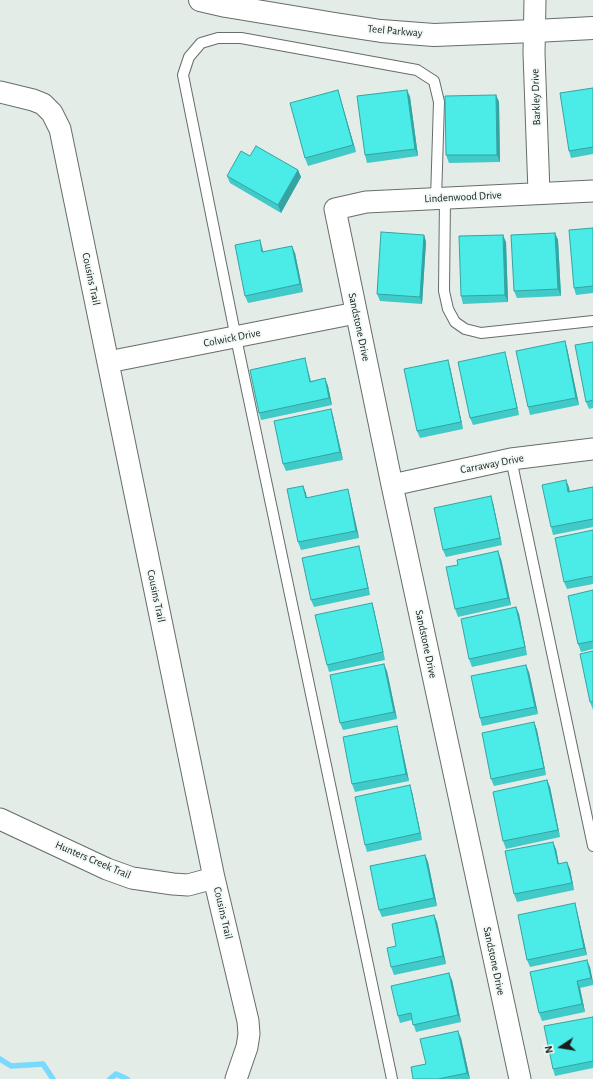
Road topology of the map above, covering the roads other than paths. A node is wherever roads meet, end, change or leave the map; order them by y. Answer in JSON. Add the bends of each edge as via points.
{"nodes":[{"id":1,"x":200,"y":0,"type":"edge"},
{"id":2,"x":535,"y":0,"type":"edge"},
{"id":3,"x":593,"y":28,"type":"edge"},
{"id":4,"x":535,"y":32,"type":"junction"},
{"id":5,"x":0,"y":92,"type":"edge"},
{"id":6,"x":593,"y":191,"type":"edge"},
{"id":7,"x":539,"y":194,"type":"junction"},
{"id":8,"x":440,"y":198,"type":"junction"},
{"id":9,"x":335,"y":209,"type":"joint"},
{"id":10,"x":356,"y":313,"type":"junction"},
{"id":11,"x":593,"y":321,"type":"edge"},
{"id":12,"x":236,"y":338,"type":"junction"},
{"id":13,"x":108,"y":362,"type":"junction"},
{"id":14,"x":593,"y":449,"type":"edge"},
{"id":15,"x":511,"y":459,"type":"junction"},
{"id":16,"x":392,"y":486,"type":"junction"},
{"id":17,"x":0,"y":819,"type":"edge"},
{"id":18,"x":593,"y":846,"type":"edge"},
{"id":19,"x":214,"y":878,"type":"junction"},
{"id":20,"x":236,"y":1079,"type":"edge"},
{"id":21,"x":392,"y":1079,"type":"edge"},
{"id":22,"x":520,"y":1079,"type":"edge"}],
"edges":[{"from":1,"to":4,"type":"street","name":"Teel Parkway","via":[[234,8],[381,31],[434,35]]},
{"from":2,"to":4,"type":"street","name":"Barkley Drive"},
{"from":3,"to":4,"type":"street","name":"Teel Parkway"},
{"from":4,"to":7,"type":"street","name":"Barkley Drive"},
{"from":5,"to":13,"type":"street","name":"Cousins Trail","via":[[43,104],[52,113],[60,129]]},
{"from":6,"to":7,"type":"street","name":"Lindenwood Drive"},
{"from":7,"to":8,"type":"street","name":"Lindenwood Drive"},
{"from":8,"to":9,"type":"street","name":"Lindenwood Drive","via":[[366,202]]},
{"from":8,"to":11,"type":"lane","via":[[444,291],[455,322],[465,329],[481,333]]},
{"from":8,"to":12,"type":"lane","via":[[439,102],[434,81],[417,70],[241,38],[218,38],[201,43],[189,57],[183,75]]},
{"from":9,"to":10,"type":"street","name":"Sandstone Drive"},
{"from":10,"to":12,"type":"street","name":"Colwick Drive"},
{"from":10,"to":16,"type":"street","name":"Sandstone Drive"},
{"from":12,"to":13,"type":"street","name":"Colwick Drive"},
{"from":12,"to":21,"type":"lane"},
{"from":13,"to":19,"type":"street","name":"Cousins Trail"},
{"from":14,"to":15,"type":"street","name":"Carraway Drive"},
{"from":15,"to":16,"type":"street","name":"Carraway Drive"},
{"from":15,"to":18,"type":"lane"},
{"from":16,"to":22,"type":"street","name":"Sandstone Drive"},
{"from":17,"to":19,"type":"street","name":"Hunters Creek Trail","via":[[132,878],[188,885]]},
{"from":19,"to":20,"type":"street","name":"Cousins Trail","via":[[248,1021],[248,1041]]}]}
